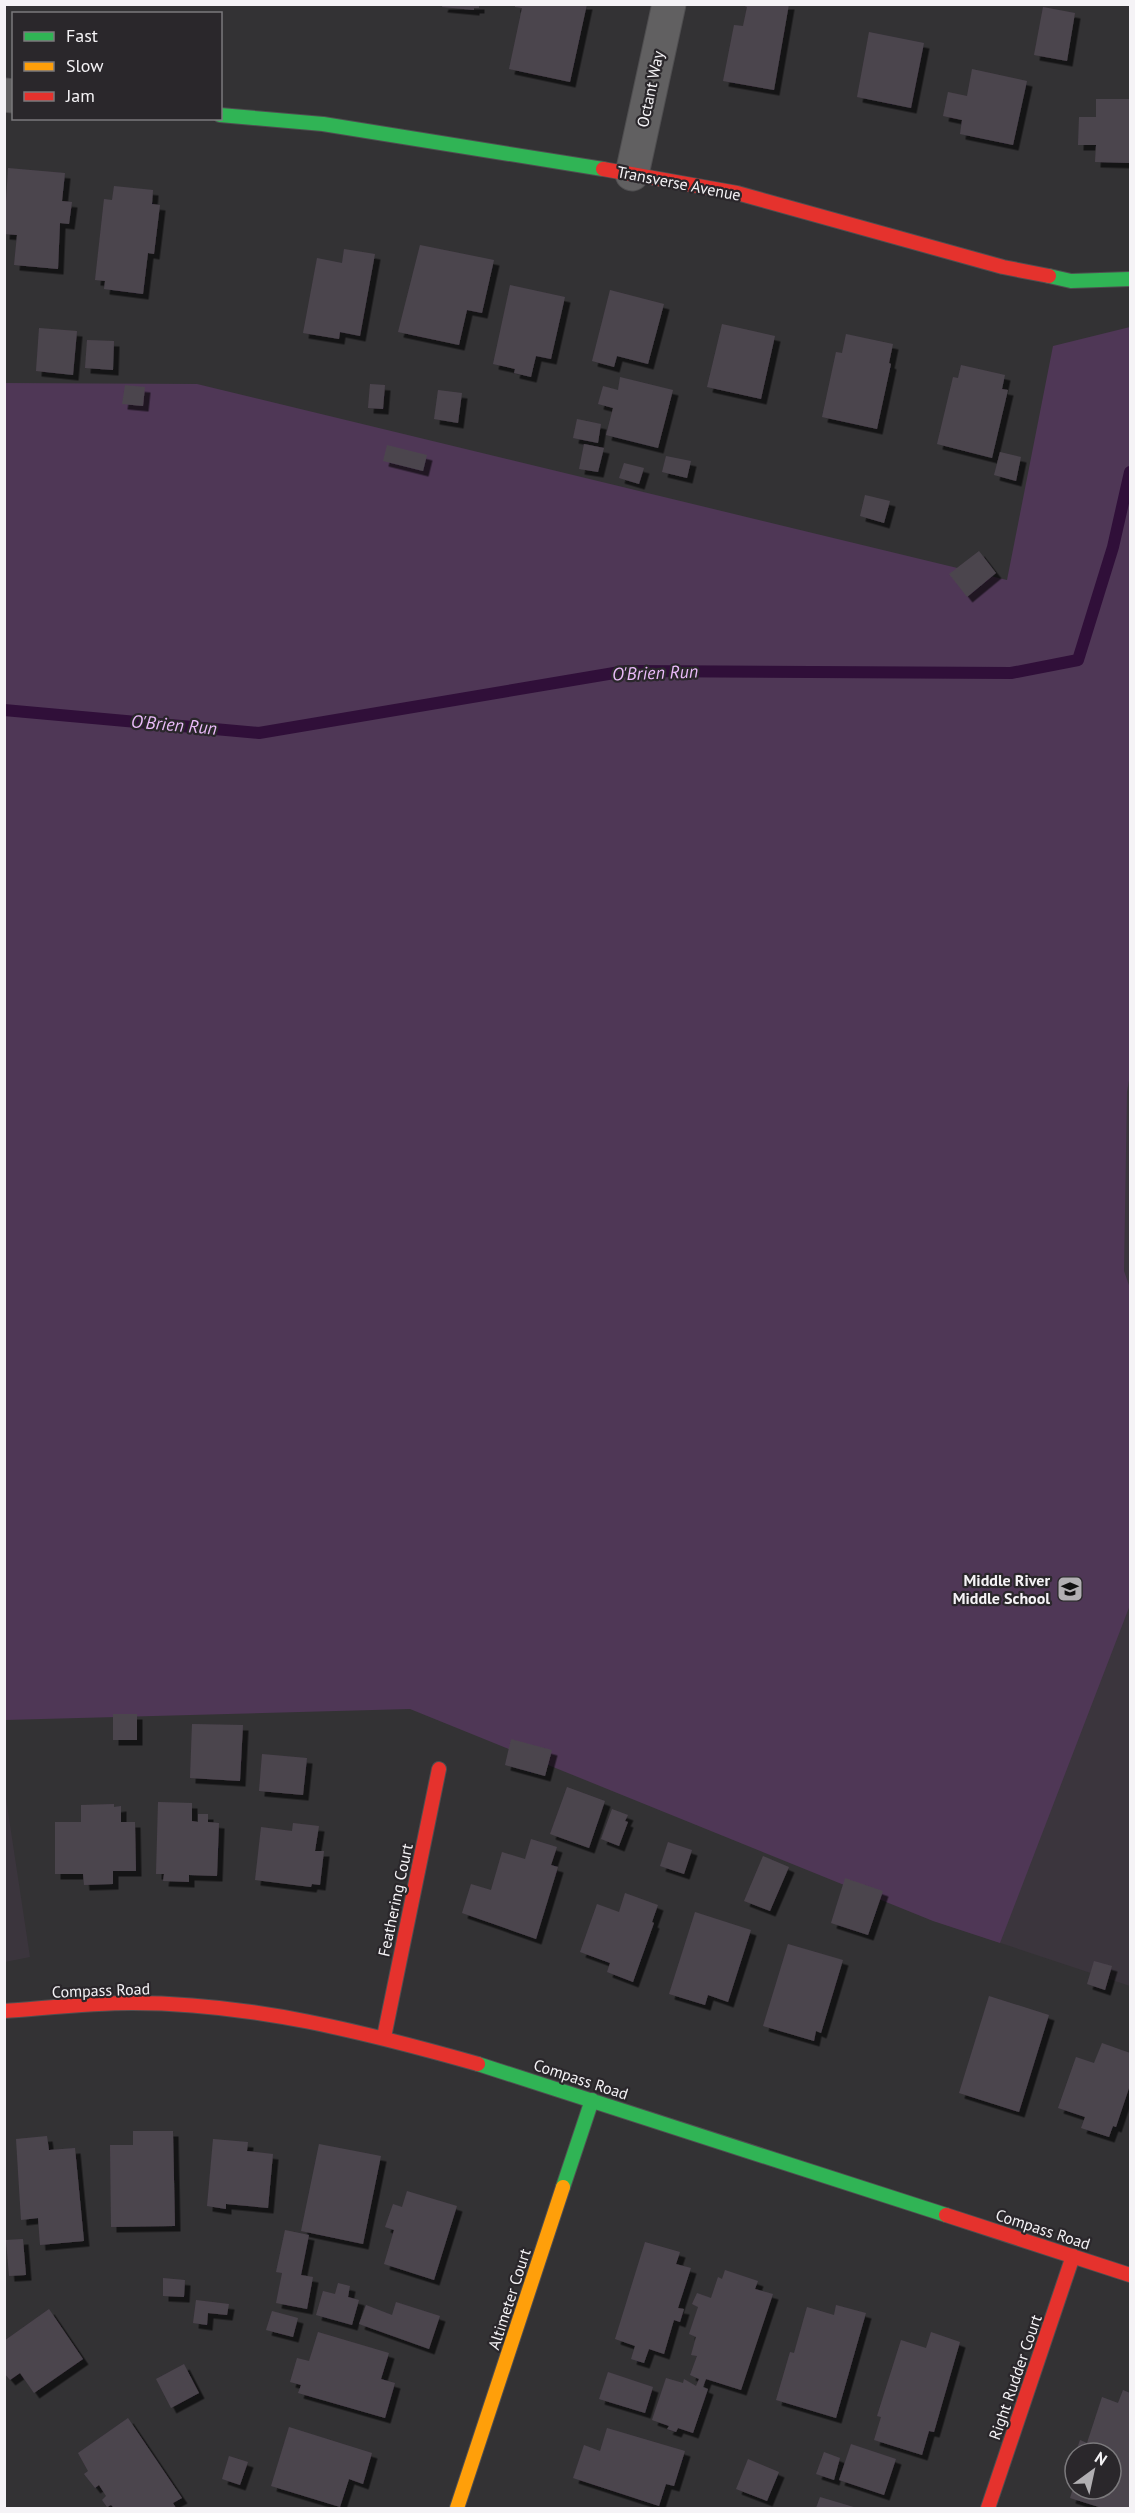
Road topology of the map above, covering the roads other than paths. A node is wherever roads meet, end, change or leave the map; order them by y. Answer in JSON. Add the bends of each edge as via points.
{"nodes":[{"id":1,"x":669,"y":4,"type":"edge"},
{"id":2,"x":222,"y":115,"type":"edge"},
{"id":3,"x":632,"y":174,"type":"junction"},
{"id":4,"x":1131,"y":279,"type":"edge"},
{"id":5,"x":439,"y":1769,"type":"dead end"},
{"id":6,"x":4,"y":2011,"type":"edge"},
{"id":7,"x":384,"y":2037,"type":"junction"},
{"id":8,"x":592,"y":2100,"type":"junction"},
{"id":9,"x":1072,"y":2256,"type":"junction"},
{"id":10,"x":1131,"y":2275,"type":"edge"},
{"id":11,"x":457,"y":2508,"type":"edge"},
{"id":12,"x":988,"y":2508,"type":"edge"}],
"edges":[{"from":1,"to":3,"type":"street","name":"Octant Way"},
{"from":2,"to":3,"type":"street","name":"Transverse Avenue","via":[[322,124]]},
{"from":3,"to":4,"type":"street","name":"Transverse Avenue","via":[[748,196],[1003,267],[1071,281]]},
{"from":5,"to":7,"type":"street","name":"Feathering Court"},
{"from":6,"to":7,"type":"street","name":"Compass Road","via":[[132,2003],[217,2008],[289,2016]]},
{"from":7,"to":8,"type":"street","name":"Compass Road"},
{"from":8,"to":9,"type":"street","name":"Compass Road"},
{"from":8,"to":11,"type":"street","name":"Altimeter Court"},
{"from":9,"to":10,"type":"street","name":"Compass Road"},
{"from":9,"to":12,"type":"street","name":"Right Rudder Court"}]}
